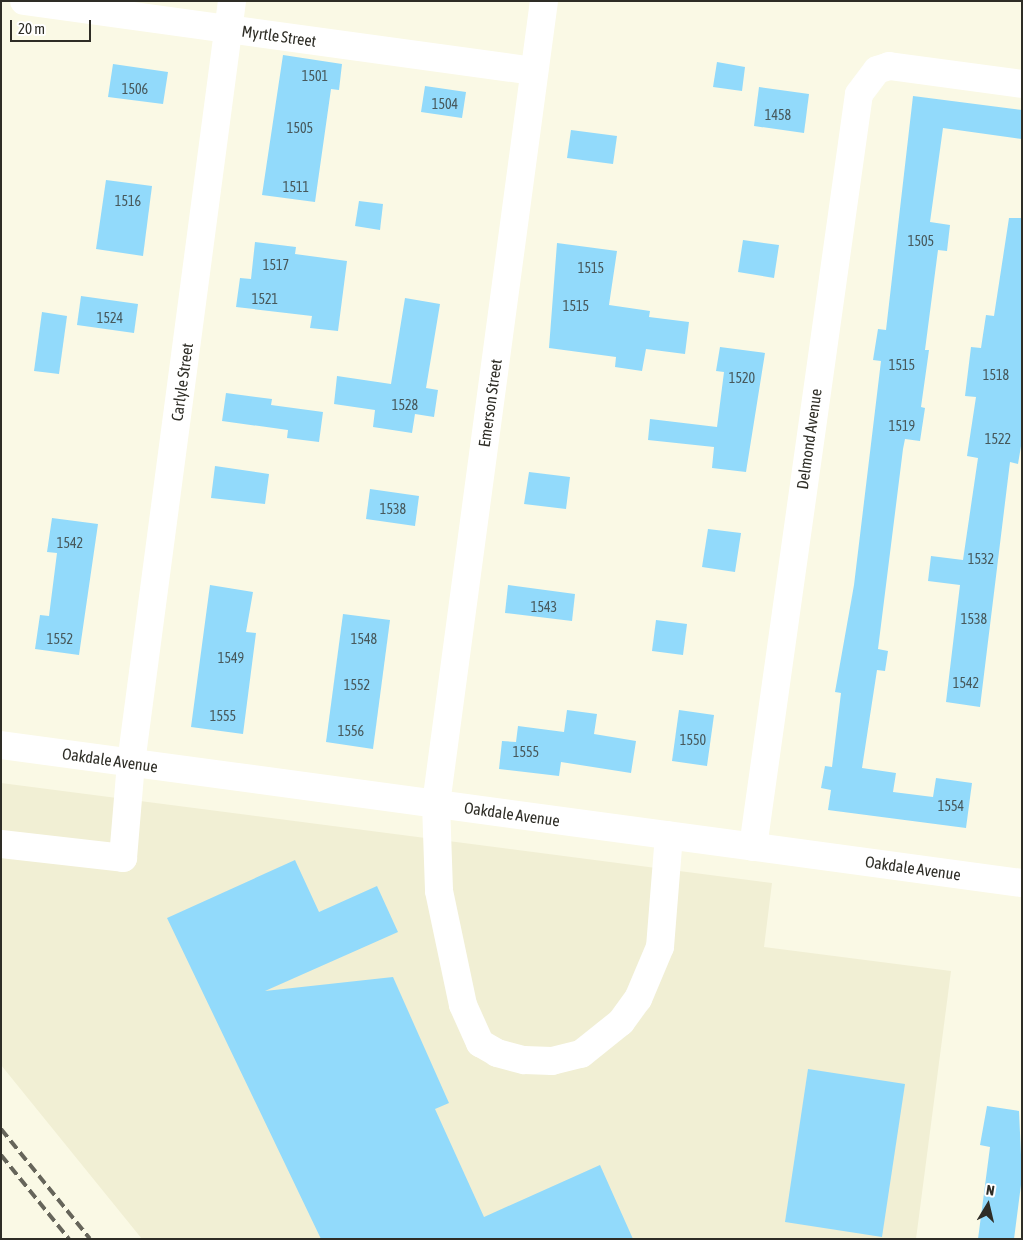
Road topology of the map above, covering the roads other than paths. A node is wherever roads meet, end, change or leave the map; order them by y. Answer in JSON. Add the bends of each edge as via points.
{"nodes":[{"id":1,"x":24,"y":1,"type":"edge"},
{"id":2,"x":232,"y":1,"type":"edge"},
{"id":3,"x":544,"y":1,"type":"edge"},
{"id":4,"x":228,"y":29,"type":"junction"},
{"id":5,"x":534,"y":71,"type":"junction"},
{"id":6,"x":1022,"y":84,"type":"edge"},
{"id":7,"x":1,"y":745,"type":"edge"},
{"id":8,"x":131,"y":763,"type":"junction"},
{"id":9,"x":436,"y":804,"type":"junction"},
{"id":10,"x":668,"y":835,"type":"junction"},
{"id":11,"x":1,"y":844,"type":"edge"},
{"id":12,"x":753,"y":847,"type":"junction"},
{"id":13,"x":1022,"y":883,"type":"edge"}],
"edges":[{"from":1,"to":4,"type":"street","name":"Myrtle Street"},
{"from":2,"to":4,"type":"street","name":"Carlyle Street"},
{"from":3,"to":5,"type":"street","name":"Emerson Street"},
{"from":4,"to":5,"type":"street","name":"Myrtle Street"},
{"from":4,"to":8,"type":"street","name":"Carlyle Street"},
{"from":5,"to":9,"type":"street","name":"Emerson Street"},
{"from":6,"to":12,"type":"street","name":"Delmond Avenue","via":[[908,68],[877,70],[859,94],[854,109]]},
{"from":7,"to":8,"type":"street","name":"Oakdale Avenue"},
{"from":8,"to":9,"type":"street","name":"Oakdale Avenue"},
{"from":8,"to":11,"type":"street","name":"Carlyle Street","via":[[123,858]]},
{"from":9,"to":10,"type":"street","name":"Oakdale Avenue"},
{"from":9,"to":10,"type":"street","name":"Emerson Street","via":[[439,891],[469,1025],[480,1043],[497,1053],[524,1060],[552,1061],[581,1054],[616,1028],[638,998],[660,947]]},
{"from":10,"to":12,"type":"street","name":"Oakdale Avenue"},
{"from":12,"to":13,"type":"street","name":"Oakdale Avenue"}]}
